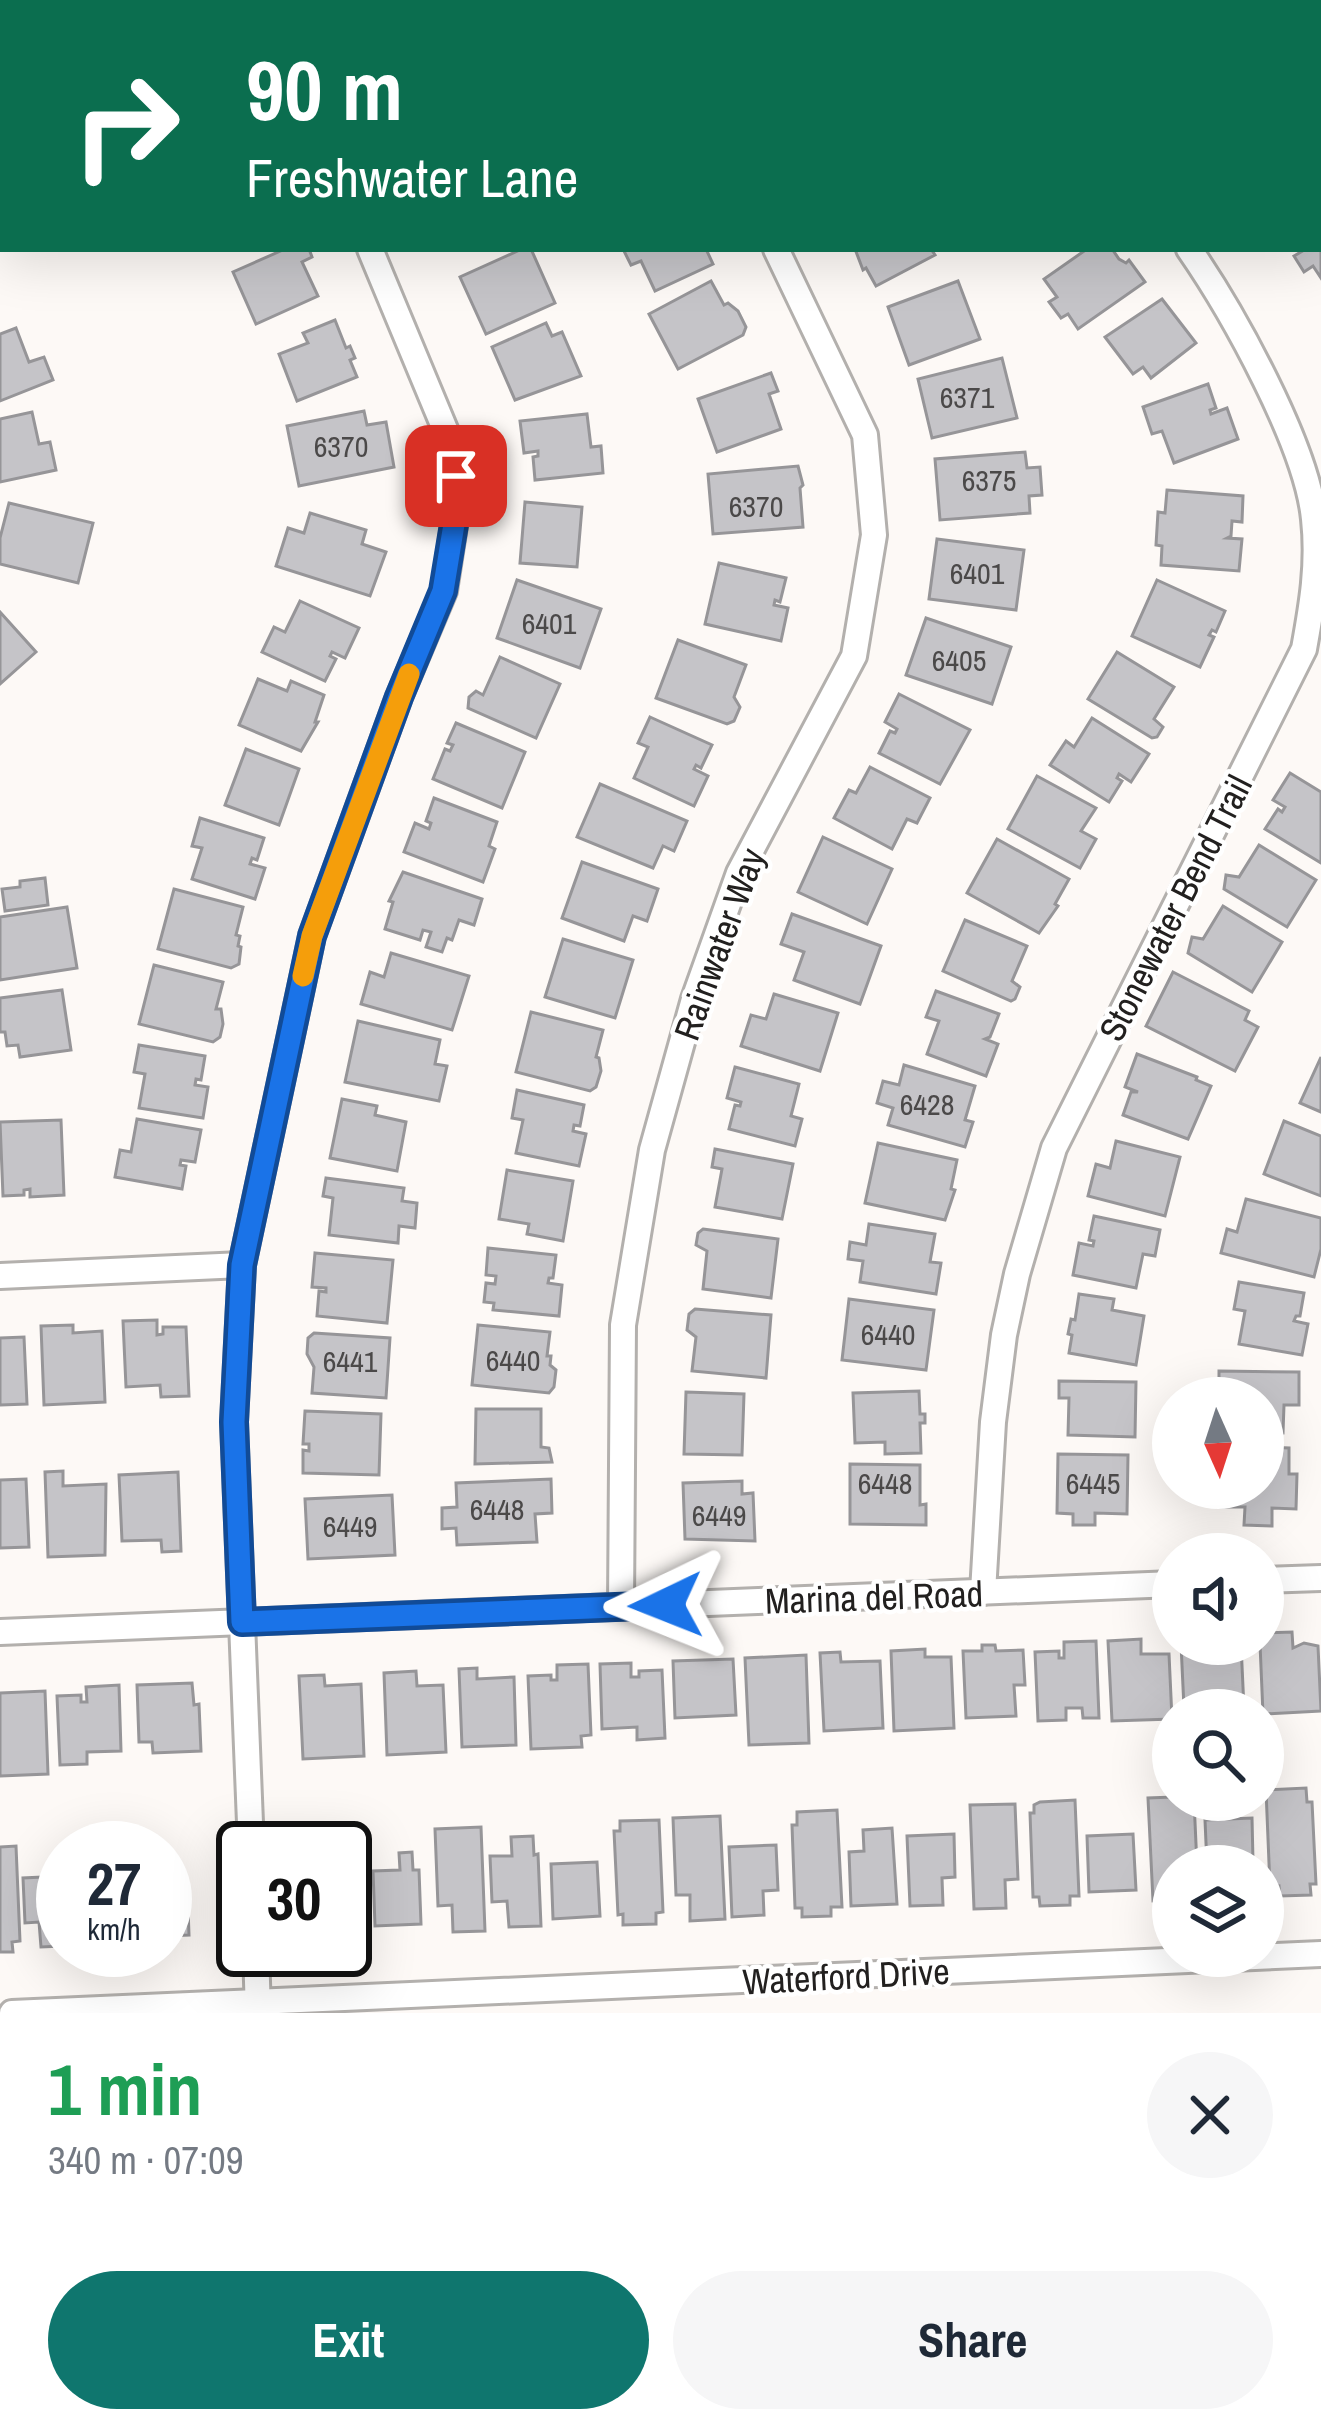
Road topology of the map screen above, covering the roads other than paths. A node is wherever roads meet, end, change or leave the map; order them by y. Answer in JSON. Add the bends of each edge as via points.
{"nodes":[{"id":1,"x":371,"y":252,"type":"edge"},
{"id":2,"x":777,"y":252,"type":"edge"},
{"id":3,"x":1191,"y":252,"type":"edge"},
{"id":4,"x":242,"y":1265,"type":"junction"},
{"id":5,"x":0,"y":1276,"type":"edge"},
{"id":6,"x":1321,"y":1578,"type":"edge"},
{"id":7,"x":1284,"y":1579,"type":"edge"},
{"id":8,"x":1152,"y":1585,"type":"edge"},
{"id":9,"x":983,"y":1592,"type":"junction"},
{"id":10,"x":621,"y":1607,"type":"junction"},
{"id":11,"x":242,"y":1622,"type":"junction"},
{"id":12,"x":0,"y":1632,"type":"edge"},
{"id":13,"x":250,"y":1821,"type":"edge"},
{"id":14,"x":1321,"y":1954,"type":"edge"},
{"id":15,"x":257,"y":1977,"type":"edge"},
{"id":16,"x":258,"y":2008,"type":"edge"},
{"id":17,"x":12,"y":2013,"type":"edge"}],
"edges":[{"from":1,"to":4,"type":"street","via":[[454,452],[458,500],[443,591],[312,936]]},
{"from":2,"to":10,"type":"street","name":"Rainwater Way","via":[[865,435],[874,535],[854,656],[739,873],[652,1150],[623,1325]]},
{"from":3,"to":9,"type":"street","name":"Stonewater Bend Trail","via":[[1288,428],[1314,514],[1317,573],[1304,649],[1054,1148],[1004,1334]]},
{"from":4,"to":5,"type":"street"},
{"from":4,"to":11,"type":"street","via":[[234,1422]]},
{"from":6,"to":7,"type":"street"},
{"from":8,"to":9,"type":"street","name":"Marina del Road"},
{"from":9,"to":10,"type":"street","name":"Marina del Road"},
{"from":10,"to":11,"type":"street","name":"Marina del Road"},
{"from":11,"to":12,"type":"street","name":"Marina del Road"},
{"from":11,"to":13,"type":"street"},
{"from":14,"to":16,"type":"street","name":"Waterford Drive"},
{"from":15,"to":16,"type":"street"},
{"from":16,"to":17,"type":"street","name":"Waterford Drive"}]}
